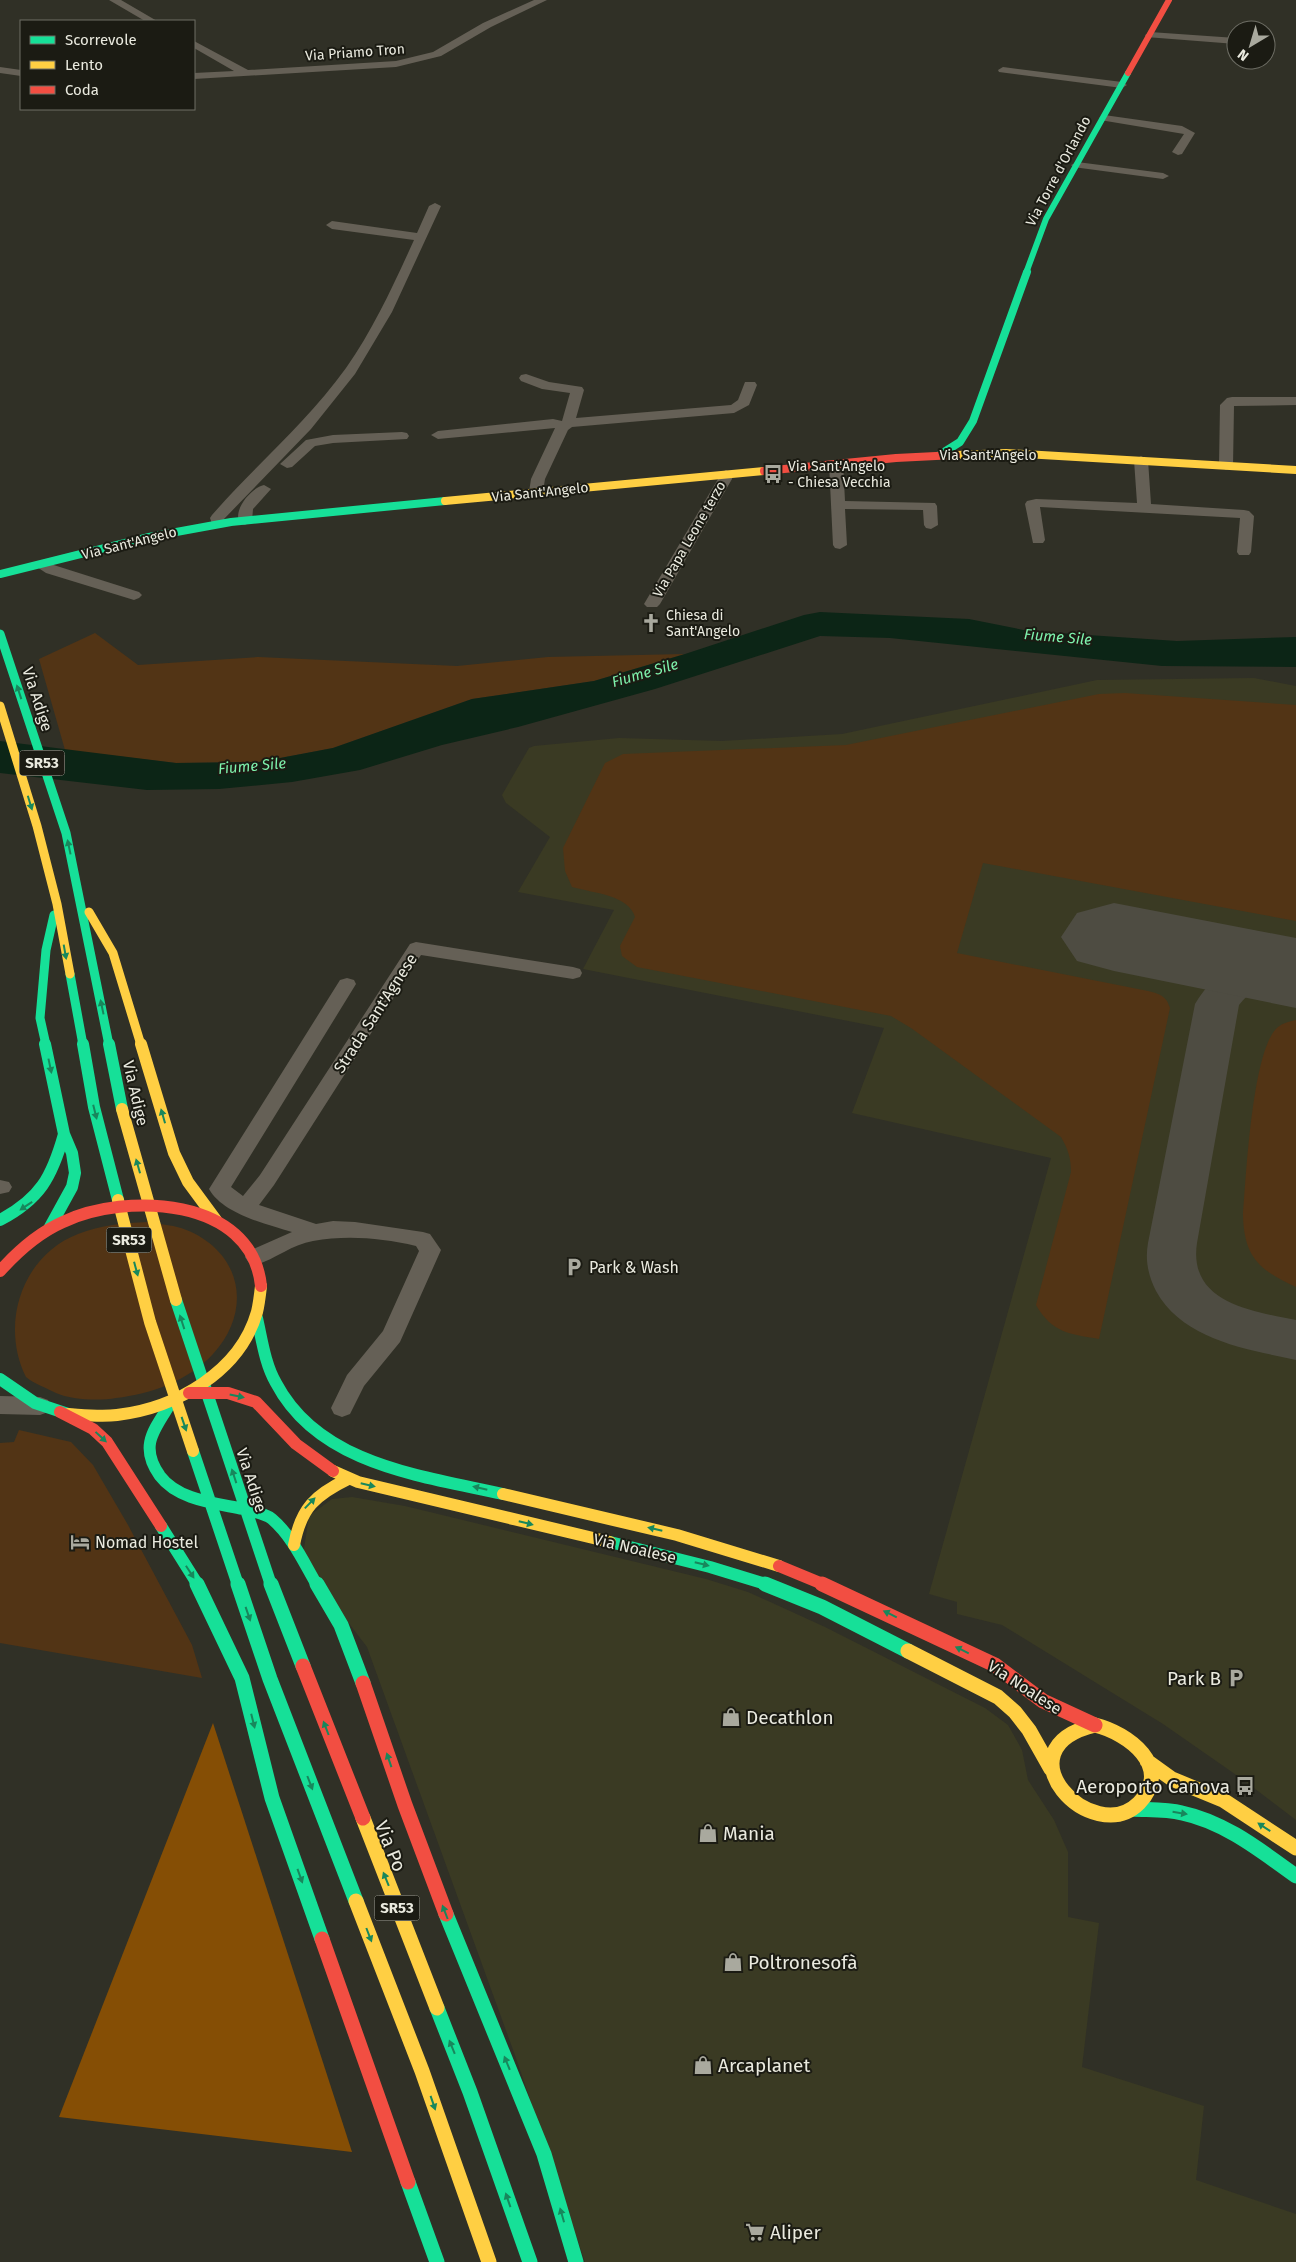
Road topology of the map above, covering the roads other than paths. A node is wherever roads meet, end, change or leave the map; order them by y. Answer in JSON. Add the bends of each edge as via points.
{"nodes":[{"id":1,"x":114,"y":0,"type":"edge"},
{"id":2,"x":542,"y":0,"type":"edge"},
{"id":3,"x":1169,"y":0,"type":"edge"},
{"id":4,"x":150,"y":20,"type":"edge"},
{"id":5,"x":1150,"y":35,"type":"junction"},
{"id":6,"x":1226,"y":40,"type":"edge"},
{"id":7,"x":195,"y":45,"type":"edge"},
{"id":8,"x":0,"y":70,"type":"edge"},
{"id":9,"x":1003,"y":70,"type":"dead end"},
{"id":10,"x":20,"y":73,"type":"edge"},
{"id":11,"x":246,"y":73,"type":"junction"},
{"id":12,"x":195,"y":76,"type":"edge"},
{"id":13,"x":1122,"y":85,"type":"junction"},
{"id":14,"x":1104,"y":118,"type":"junction"},
{"id":15,"x":1178,"y":152,"type":"dead end"},
{"id":16,"x":1077,"y":165,"type":"junction"},
{"id":17,"x":1163,"y":176,"type":"dead end"},
{"id":18,"x":435,"y":206,"type":"dead end"},
{"id":19,"x":332,"y":225,"type":"dead end"},
{"id":20,"x":420,"y":237,"type":"junction"},
{"id":21,"x":526,"y":378,"type":"dead end"},
{"id":22,"x":750,"y":385,"type":"dead end"},
{"id":23,"x":1296,"y":401,"type":"edge"},
{"id":24,"x":972,"y":420,"type":"junction"},
{"id":25,"x":566,"y":424,"type":"junction"},
{"id":26,"x":438,"y":435,"type":"dead end"},
{"id":27,"x":402,"y":436,"type":"dead end"},
{"id":28,"x":960,"y":442,"type":"junction"},
{"id":29,"x":975,"y":445,"type":"junction"},
{"id":30,"x":941,"y":454,"type":"junction"},
{"id":31,"x":1141,"y":460,"type":"junction"},
{"id":32,"x":836,"y":463,"type":"junction"},
{"id":33,"x":1226,"y":466,"type":"junction"},
{"id":34,"x":1296,"y":470,"type":"edge"},
{"id":35,"x":726,"y":474,"type":"junction"},
{"id":36,"x":536,"y":492,"type":"junction"},
{"id":37,"x":839,"y":505,"type":"junction"},
{"id":38,"x":1144,"y":508,"type":"junction"},
{"id":39,"x":245,"y":521,"type":"junction"},
{"id":40,"x":218,"y":524,"type":"junction"},
{"id":41,"x":931,"y":526,"type":"dead end"},
{"id":42,"x":1038,"y":540,"type":"dead end"},
{"id":43,"x":840,"y":545,"type":"dead end"},
{"id":44,"x":1244,"y":552,"type":"dead end"},
{"id":45,"x":41,"y":565,"type":"junction"},
{"id":46,"x":0,"y":574,"type":"edge"},
{"id":47,"x":134,"y":595,"type":"dead end"},
{"id":48,"x":652,"y":604,"type":"dead end"},
{"id":49,"x":0,"y":634,"type":"edge"},
{"id":50,"x":0,"y":706,"type":"edge"},
{"id":51,"x":78,"y":895,"type":"junction"},
{"id":52,"x":57,"y":904,"type":"junction"},
{"id":53,"x":572,"y":973,"type":"dead end"},
{"id":54,"x":347,"y":984,"type":"dead end"},
{"id":55,"x":64,"y":1134,"type":"junction"},
{"id":56,"x":245,"y":1208,"type":"junction"},
{"id":57,"x":0,"y":1220,"type":"edge"},
{"id":58,"x":216,"y":1220,"type":"junction"},
{"id":59,"x":50,"y":1227,"type":"junction"},
{"id":60,"x":317,"y":1233,"type":"junction"},
{"id":61,"x":32,"y":1239,"type":"junction"},
{"id":62,"x":9,"y":1244,"type":"dead end"},
{"id":63,"x":256,"y":1257,"type":"junction"},
{"id":64,"x":0,"y":1271,"type":"edge"},
{"id":65,"x":257,"y":1318,"type":"junction"},
{"id":66,"x":0,"y":1379,"type":"edge"},
{"id":67,"x":189,"y":1393,"type":"junction"},
{"id":68,"x":172,"y":1401,"type":"junction"},
{"id":69,"x":0,"y":1405,"type":"edge"},
{"id":70,"x":342,"y":1408,"type":"dead end"},
{"id":71,"x":50,"y":1409,"type":"junction"},
{"id":72,"x":348,"y":1479,"type":"junction"},
{"id":73,"x":294,"y":1545,"type":"junction"},
{"id":74,"x":260,"y":1556,"type":"joint"},
{"id":75,"x":1094,"y":1725,"type":"junction"},
{"id":76,"x":1147,"y":1761,"type":"junction"},
{"id":77,"x":1051,"y":1769,"type":"junction"},
{"id":78,"x":1132,"y":1809,"type":"junction"},
{"id":79,"x":1296,"y":1848,"type":"edge"},
{"id":80,"x":1296,"y":1876,"type":"edge"},
{"id":81,"x":437,"y":2262,"type":"edge"},
{"id":82,"x":489,"y":2262,"type":"edge"},
{"id":83,"x":530,"y":2262,"type":"edge"},
{"id":84,"x":576,"y":2262,"type":"edge"}],
"edges":[{"from":1,"to":4,"type":"street"},
{"from":2,"to":11,"type":"street","name":"Via Priamo Tron","via":[[419,60]]},
{"from":3,"to":5,"type":"main road","name":"Via Torre d'Orlando"},
{"from":5,"to":6,"type":"street"},
{"from":5,"to":13,"type":"main road","name":"Via Torre d'Orlando"},
{"from":7,"to":11,"type":"street"},
{"from":8,"to":10,"type":"street"},
{"from":9,"to":13,"type":"street"},
{"from":11,"to":12,"type":"street","name":"Via Priamo Tron"},
{"from":13,"to":14,"type":"main road","name":"Via Torre d'Orlando"},
{"from":14,"to":15,"type":"street","via":[[1182,129],[1190,133]]},
{"from":14,"to":16,"type":"main road","name":"Via Torre d'Orlando"},
{"from":16,"to":17,"type":"street"},
{"from":16,"to":24,"type":"main road","name":"Via Torre d'Orlando","via":[[1046,219]]},
{"from":18,"to":20,"type":"street"},
{"from":19,"to":20,"type":"street"},
{"from":20,"to":40,"type":"street","via":[[384,315],[350,371],[284,451],[217,518]]},
{"from":21,"to":25,"type":"street","via":[[547,386],[576,390]]},
{"from":22,"to":25,"type":"street","via":[[744,402],[734,409]]},
{"from":23,"to":33,"type":"street","via":[[1232,401],[1227,405]]},
{"from":24,"to":28,"type":"main road","name":"Via Torre d'Orlando"},
{"from":24,"to":29,"type":"main road","name":"Via Torre d'Orlando"},
{"from":25,"to":26,"type":"street"},
{"from":25,"to":36,"type":"street","via":[[538,479]]},
{"from":27,"to":39,"type":"street","via":[[311,443],[248,505],[244,511]]},
{"from":28,"to":29,"type":"main road","via":[[964,448]]},
{"from":28,"to":30,"type":"main road","name":"Via Torre d'Orlando"},
{"from":29,"to":30,"type":"main road","name":"Via Sant'Angelo"},
{"from":29,"to":31,"type":"main road","name":"Via Sant'Angelo","via":[[1006,453]]},
{"from":30,"to":32,"type":"main road","name":"Via Sant'Angelo"},
{"from":31,"to":33,"type":"main road","name":"Via Sant'Angelo"},
{"from":31,"to":38,"type":"street"},
{"from":32,"to":35,"type":"main road","name":"Via Sant'Angelo"},
{"from":32,"to":37,"type":"street"},
{"from":33,"to":34,"type":"main road","name":"Via Sant'Angelo"},
{"from":35,"to":36,"type":"main road","name":"Via Sant'Angelo"},
{"from":35,"to":48,"type":"street","name":"Via Papa Leone terzo"},
{"from":36,"to":39,"type":"main road","name":"Via Sant'Angelo"},
{"from":37,"to":41,"type":"street","via":[[930,506]]},
{"from":37,"to":43,"type":"street"},
{"from":38,"to":42,"type":"street","via":[[1032,504]]},
{"from":38,"to":44,"type":"street","via":[[1244,514],[1247,516]]},
{"from":39,"to":40,"type":"main road","name":"Via Sant'Angelo"},
{"from":40,"to":45,"type":"main road","name":"Via Sant'Angelo","via":[[149,537]]},
{"from":45,"to":46,"type":"main road","name":"Via Sant'Angelo"},
{"from":45,"to":47,"type":"street","name":"Via Sant'Angelo"},
{"from":51,"to":49,"type":"main road","name":"Via Adige","number":"SR53","one_way":true,"via":[[66,833]]},
{"from":50,"to":52,"type":"main road","number":"SR53","one_way":true},
{"from":58,"to":51,"type":"main road","one_way":true,"via":[[188,1182],[174,1153],[113,953]]},
{"from":74,"to":51,"type":"main road","name":"Via Adige","number":"SR53","one_way":true,"via":[[180,1314],[119,1099]]},
{"from":52,"to":55,"type":"main road","one_way":true,"via":[[46,950],[40,1018]]},
{"from":52,"to":82,"type":"main road","number":"SR53","one_way":true,"via":[[94,1107],[150,1322],[270,1679],[422,2071]]},
{"from":53,"to":56,"type":"street","name":"Strada Sant'Agnese","via":[[416,948],[267,1180]]},
{"from":54,"to":56,"type":"street","via":[[219,1189]]},
{"from":55,"to":57,"type":"main road","one_way":true,"via":[[52,1176],[42,1191],[31,1203]]},
{"from":55,"to":59,"type":"main road","via":[[72,1153],[75,1173],[72,1187]]},
{"from":56,"to":60,"type":"street"},
{"from":58,"to":59,"type":"main road","via":[[187,1209],[154,1203],[118,1205],[83,1213]]},
{"from":58,"to":63,"type":"main road","via":[[237,1236]]},
{"from":59,"to":61,"type":"main road"},
{"from":60,"to":63,"type":"street"},
{"from":60,"to":70,"type":"street","via":[[332,1229],[403,1235],[422,1240],[430,1250],[392,1336],[354,1381]]},
{"from":61,"to":62,"type":"main road"},
{"from":61,"to":64,"type":"main road"},
{"from":63,"to":65,"type":"main road","name":"Via Noalese","via":[[261,1272]]},
{"from":65,"to":67,"type":"main road","name":"Via Noalese","via":[[232,1359]]},
{"from":75,"to":65,"type":"main road","name":"Via Noalese","one_way":true,"via":[[1043,1702],[995,1665],[848,1594],[777,1564],[701,1540],[413,1473],[359,1457],[319,1432],[288,1401],[271,1371]]},
{"from":66,"to":71,"type":"main road","name":"Via Noalese","via":[[17,1394]]},
{"from":67,"to":68,"type":"main road","name":"Via Noalese"},
{"from":67,"to":72,"type":"main road","name":"Via Noalese","one_way":true,"via":[[214,1392],[251,1400],[263,1407],[286,1436],[313,1460]]},
{"from":68,"to":71,"type":"main road","name":"Via Noalese","via":[[115,1415],[87,1415]]},
{"from":68,"to":73,"type":"main road","via":[[149,1439],[151,1463],[168,1486],[195,1498],[271,1518]]},
{"from":69,"to":71,"type":"street"},
{"from":71,"to":81,"type":"main road","one_way":true,"via":[[93,1429],[107,1442],[200,1588],[242,1678],[272,1798]]},
{"from":73,"to":72,"type":"main road","one_way":true,"via":[[295,1530],[303,1510],[325,1490]]},
{"from":72,"to":77,"type":"main road","name":"Via Noalese","one_way":true,"via":[[707,1565],[771,1586],[998,1697],[1028,1726]]},
{"from":84,"to":73,"type":"main road","one_way":true,"via":[[544,2154],[445,1912],[351,1648]]},
{"from":83,"to":74,"type":"main road","name":"Via Po","number":"SR53","one_way":true,"via":[[470,2092]]},
{"from":75,"to":76,"type":"main road","via":[[1108,1727],[1134,1741]]},
{"from":75,"to":77,"type":"main road","via":[[1067,1733],[1057,1743],[1051,1755]]},
{"from":76,"to":78,"type":"main road","via":[[1148,1788]]},
{"from":79,"to":76,"type":"main road","one_way":true,"via":[[1232,1805],[1172,1779]]},
{"from":77,"to":78,"type":"main road","via":[[1064,1796],[1086,1811],[1111,1815]]},
{"from":78,"to":80,"type":"main road","one_way":true,"via":[[1182,1813],[1211,1822]]}]}
